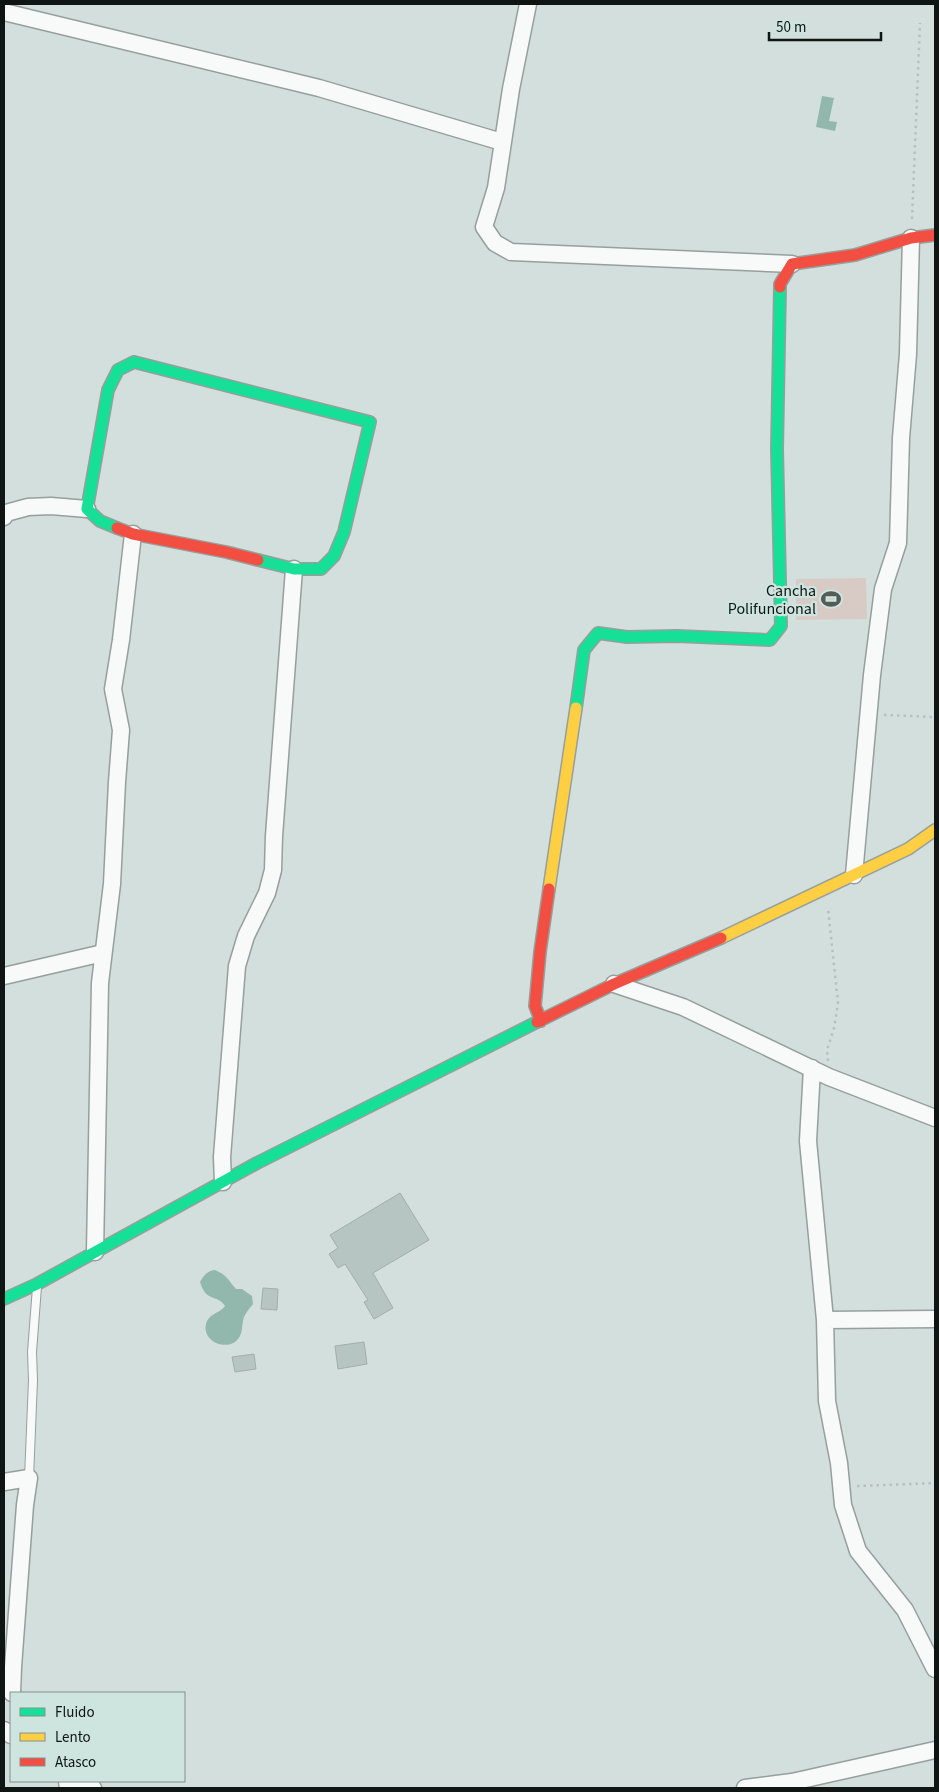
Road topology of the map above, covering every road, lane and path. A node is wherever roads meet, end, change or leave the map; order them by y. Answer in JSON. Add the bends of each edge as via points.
{"nodes":[{"id":1,"x":528,"y":4,"type":"edge"},
{"id":2,"x":4,"y":12,"type":"edge"},
{"id":3,"x":920,"y":22,"type":"dead end"},
{"id":4,"x":502,"y":142,"type":"junction"},
{"id":5,"x":935,"y":236,"type":"edge"},
{"id":6,"x":912,"y":238,"type":"junction"},
{"id":7,"x":792,"y":264,"type":"junction"},
{"id":8,"x":87,"y":509,"type":"junction"},
{"id":9,"x":4,"y":517,"type":"edge"},
{"id":10,"x":133,"y":534,"type":"junction"},
{"id":11,"x":294,"y":570,"type":"junction"},
{"id":12,"x":868,"y":715,"type":"junction"},
{"id":13,"x":935,"y":717,"type":"edge"},
{"id":14,"x":935,"y":830,"type":"edge"},
{"id":15,"x":854,"y":875,"type":"junction"},
{"id":16,"x":826,"y":889,"type":"junction"},
{"id":17,"x":103,"y":953,"type":"junction"},
{"id":18,"x":4,"y":976,"type":"edge"},
{"id":19,"x":614,"y":984,"type":"junction"},
{"id":20,"x":541,"y":1020,"type":"junction"},
{"id":21,"x":812,"y":1068,"type":"junction"},
{"id":22,"x":828,"y":1077,"type":"junction"},
{"id":23,"x":935,"y":1118,"type":"edge"},
{"id":24,"x":223,"y":1182,"type":"junction"},
{"id":25,"x":95,"y":1252,"type":"junction"},
{"id":26,"x":37,"y":1284,"type":"junction"},
{"id":27,"x":4,"y":1299,"type":"edge"},
{"id":28,"x":935,"y":1319,"type":"edge"},
{"id":29,"x":825,"y":1320,"type":"junction"},
{"id":30,"x":29,"y":1478,"type":"junction"},
{"id":31,"x":4,"y":1482,"type":"edge"},
{"id":32,"x":935,"y":1483,"type":"edge"},
{"id":33,"x":841,"y":1486,"type":"junction"},
{"id":34,"x":935,"y":1668,"type":"edge"},
{"id":35,"x":12,"y":1692,"type":"edge"},
{"id":36,"x":935,"y":1750,"type":"edge"},
{"id":37,"x":745,"y":1788,"type":"edge"}],
"edges":[{"from":1,"to":4,"type":"street"},
{"from":2,"to":4,"type":"street","via":[[319,88]]},
{"from":3,"to":6,"type":"path"},
{"from":4,"to":7,"type":"street","via":[[496,188],[484,227],[495,243],[511,252]]},
{"from":5,"to":6,"type":"street"},
{"from":6,"to":7,"type":"street","via":[[855,255]]},
{"from":6,"to":12,"type":"street","via":[[908,354],[900,438],[898,543],[883,589]]},
{"from":7,"to":20,"type":"street","via":[[780,284],[777,449],[781,626],[770,640],[627,637],[598,633],[584,650],[540,952],[535,1006]]},
{"from":8,"to":9,"type":"street","via":[[28,507],[6,513]]},
{"from":8,"to":10,"type":"street","via":[[100,521]]},
{"from":8,"to":11,"type":"street","via":[[108,390],[118,370],[134,362],[370,422],[344,532],[334,556],[321,570]]},
{"from":10,"to":11,"type":"street","via":[[226,552]]},
{"from":10,"to":17,"type":"street","via":[[113,689],[122,730],[112,884]]},
{"from":11,"to":24,"type":"street","via":[[273,870],[267,894],[246,936],[237,966],[222,1157]]},
{"from":12,"to":13,"type":"path"},
{"from":12,"to":15,"type":"street"},
{"from":14,"to":15,"type":"street","via":[[908,849]]},
{"from":15,"to":16,"type":"street"},
{"from":16,"to":19,"type":"street"},
{"from":16,"to":22,"type":"path","via":[[838,1003],[827,1050]]},
{"from":17,"to":18,"type":"street"},
{"from":17,"to":25,"type":"street","via":[[98,1040]]},
{"from":19,"to":20,"type":"street"},
{"from":19,"to":21,"type":"street","via":[[683,1007]]},
{"from":20,"to":24,"type":"street"},
{"from":21,"to":22,"type":"street"},
{"from":21,"to":29,"type":"street","via":[[808,1141]]},
{"from":22,"to":23,"type":"street"},
{"from":24,"to":25,"type":"street"},
{"from":25,"to":26,"type":"street"},
{"from":26,"to":27,"type":"street"},
{"from":26,"to":30,"type":"lane"},
{"from":28,"to":29,"type":"street"},
{"from":29,"to":33,"type":"street","via":[[827,1401]]},
{"from":30,"to":31,"type":"street"},
{"from":30,"to":35,"type":"street"},
{"from":32,"to":33,"type":"path"},
{"from":33,"to":34,"type":"street","via":[[843,1505],[858,1551],[905,1610]]},
{"from":36,"to":37,"type":"street","via":[[792,1782]]}]}
